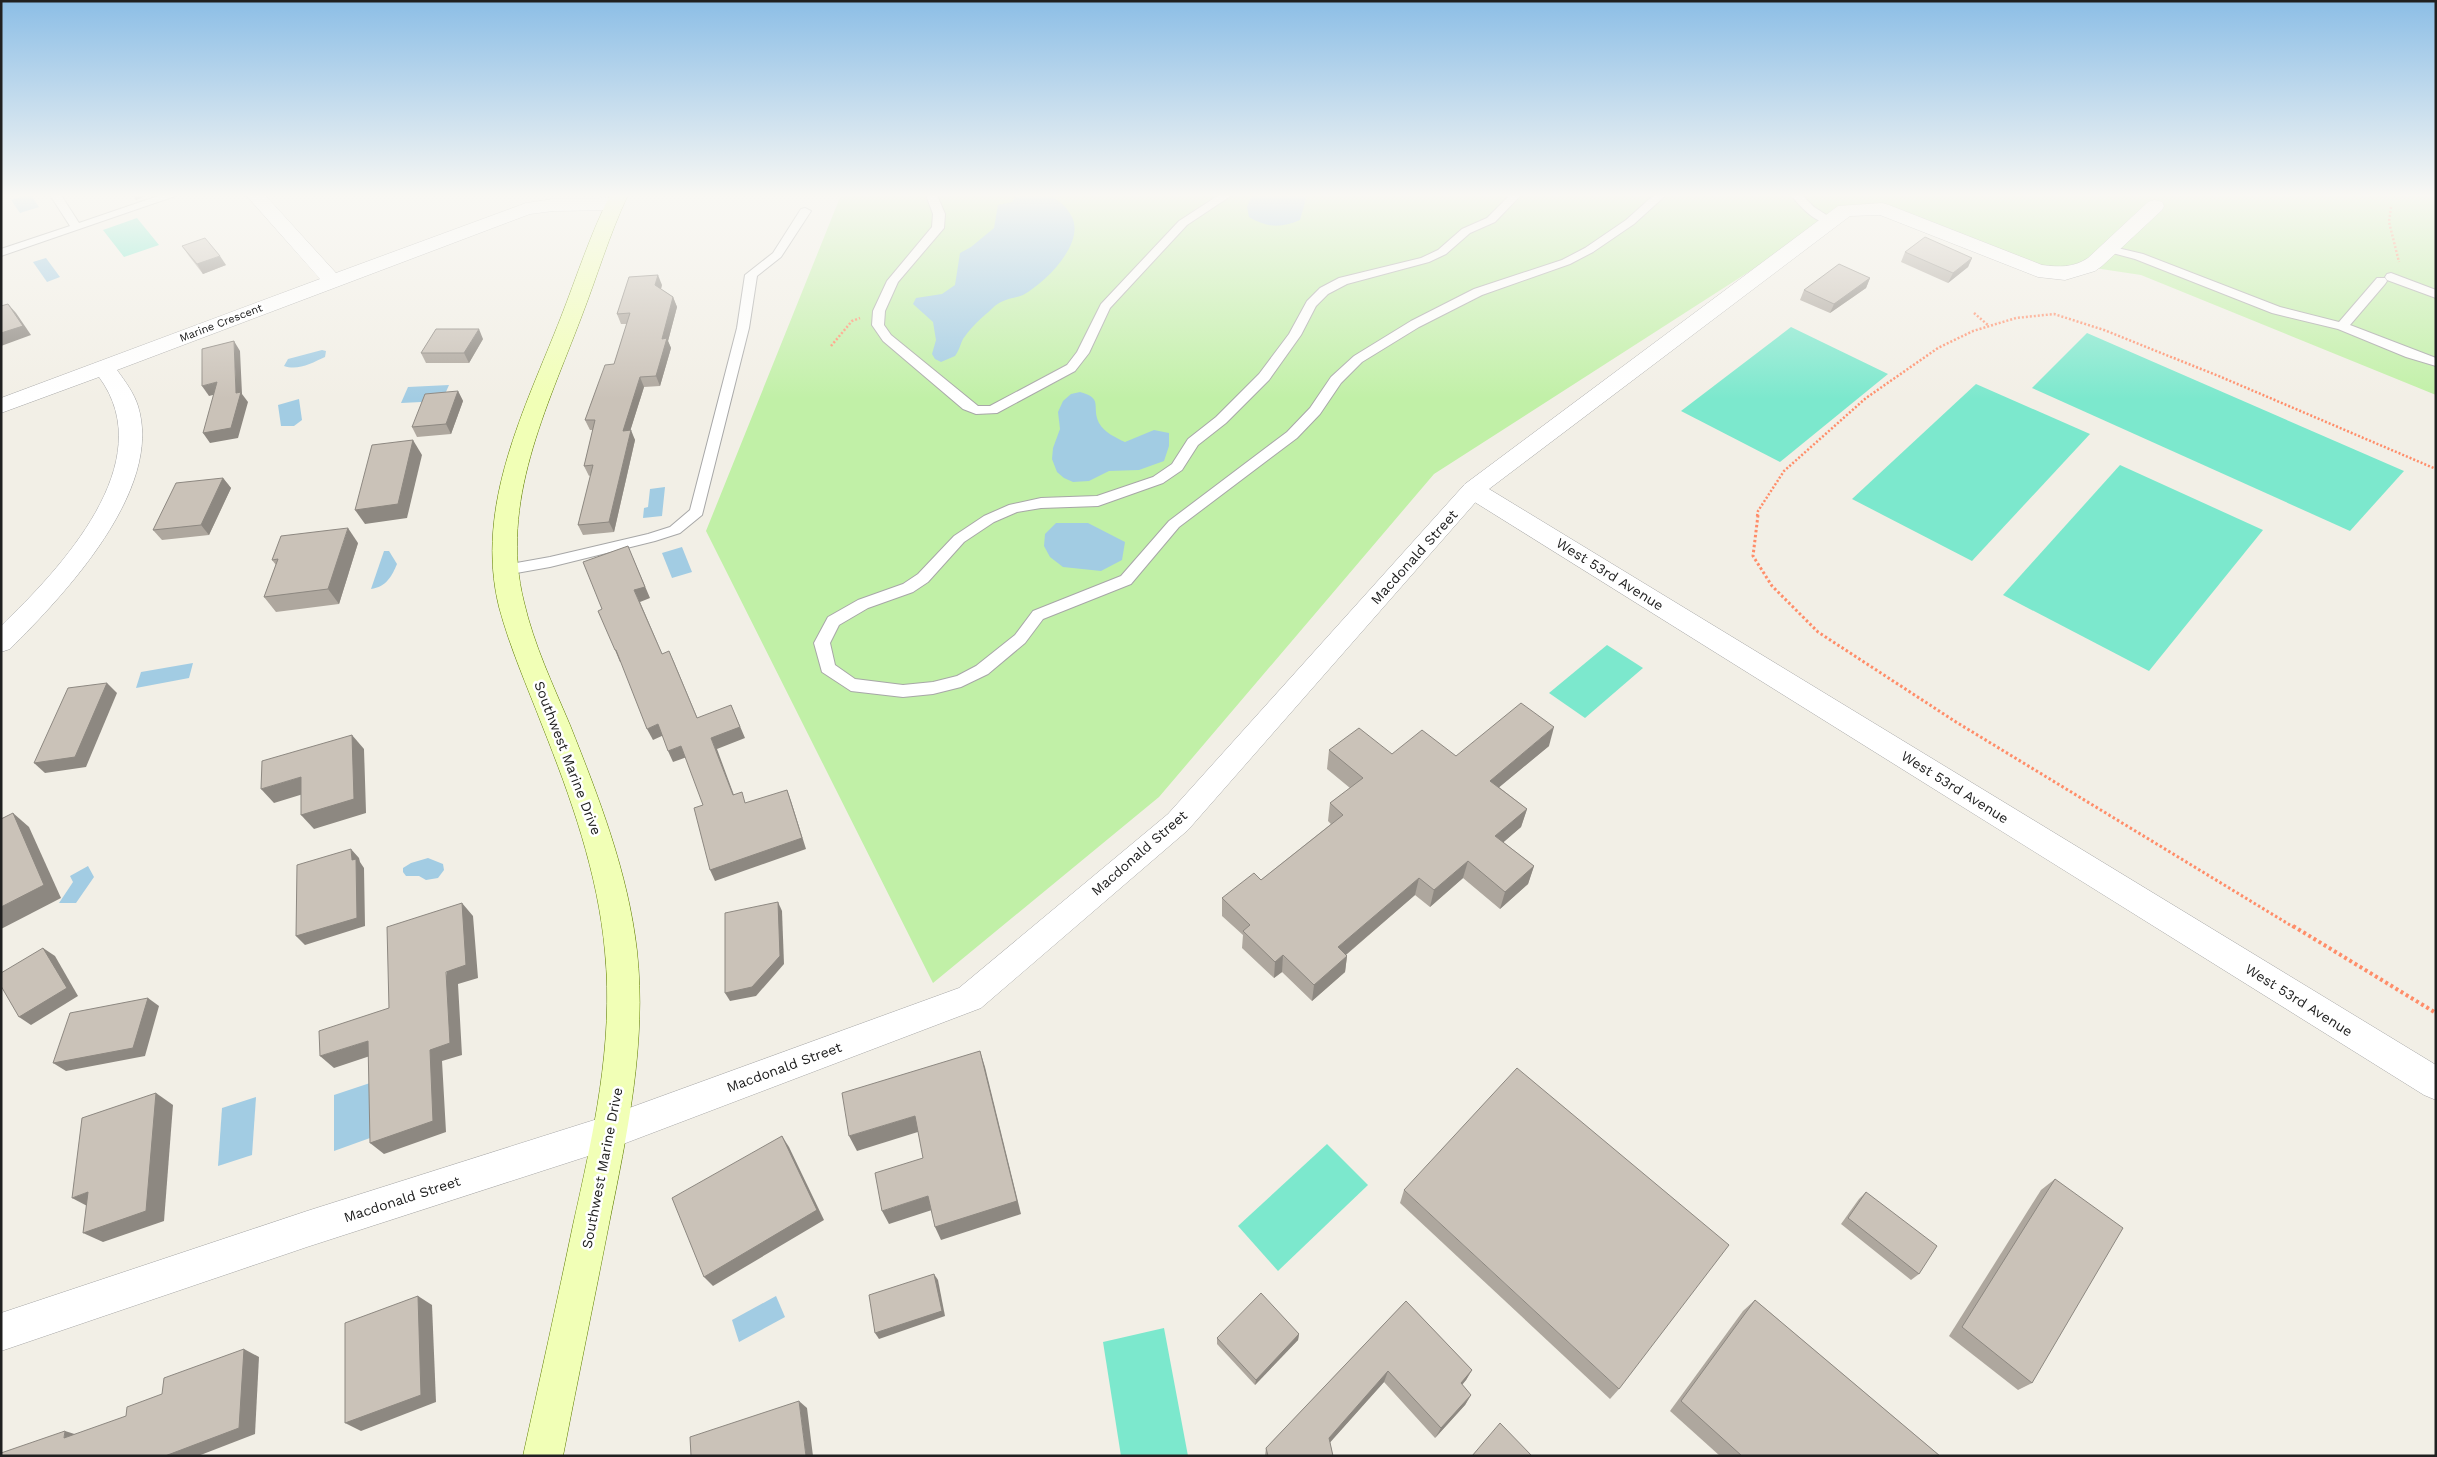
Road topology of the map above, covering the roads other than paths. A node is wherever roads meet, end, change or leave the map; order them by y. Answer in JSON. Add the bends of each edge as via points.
{"nodes":[{"id":1,"x":316,"y":263,"type":"edge"},
{"id":2,"x":381,"y":263,"type":"edge"},
{"id":3,"x":593,"y":263,"type":"edge"},
{"id":4,"x":765,"y":263,"type":"edge"},
{"id":5,"x":907,"y":263,"type":"edge"},
{"id":6,"x":1146,"y":263,"type":"edge"},
{"id":7,"x":1412,"y":263,"type":"edge"},
{"id":8,"x":1563,"y":263,"type":"edge"},
{"id":9,"x":1774,"y":263,"type":"edge"},
{"id":10,"x":2016,"y":263,"type":"edge"},
{"id":11,"x":2093,"y":263,"type":"edge"},
{"id":12,"x":2157,"y":263,"type":"edge"},
{"id":13,"x":332,"y":281,"type":"junction"},
{"id":14,"x":2436,"y":294,"type":"edge"},
{"id":15,"x":2342,"y":326,"type":"junction"},
{"id":16,"x":2436,"y":362,"type":"edge"},
{"id":17,"x":104,"y":368,"type":"junction"},
{"id":18,"x":1,"y":406,"type":"edge"},
{"id":19,"x":1473,"y":490,"type":"junction"},
{"id":20,"x":505,"y":570,"type":"junction"},
{"id":21,"x":1,"y":642,"type":"edge"},
{"id":22,"x":2436,"y":1084,"type":"edge"},
{"id":23,"x":610,"y":1132,"type":"junction"},
{"id":24,"x":1,"y":1332,"type":"edge"},
{"id":25,"x":543,"y":1456,"type":"edge"}],
"edges":[{"from":1,"to":13,"type":"street"},
{"from":2,"to":13,"type":"street","name":"Marine Crescent"},
{"from":3,"to":20,"type":"main road","name":"Southwest Marine Drive","via":[[520,451],[505,522]]},
{"from":4,"to":20,"type":"lane","via":[[751,274],[743,328],[697,512],[675,530],[650,538]]},
{"from":5,"to":6,"type":"lane","via":[[893,281],[879,311],[878,325],[887,338],[976,410],[992,410],[1071,368],[1083,353],[1105,307]]},
{"from":7,"to":8,"type":"lane","via":[[1367,273],[1324,291],[1311,304],[1295,335],[1264,377],[1221,420],[1193,442],[1177,467],[1158,480],[1098,500],[1040,503],[1014,508],[959,538],[938,564],[908,588],[863,604],[833,622],[822,642],[828,668],[851,685],[902,691],[961,681],[982,670],[1020,639],[1038,615],[1126,580],[1174,524],[1292,435],[1315,411],[1336,380],[1358,360],[1415,324],[1478,292]]},
{"from":9,"to":19,"type":"street","name":"Macdonald Street"},
{"from":10,"to":11,"type":"street","name":"Macdonald Street","via":[[2038,271],[2065,274],[2088,268]]},
{"from":12,"to":15,"type":"lane","via":[[2276,310]]},
{"from":13,"to":17,"type":"street","name":"Marine Crescent"},
{"from":14,"to":15,"type":"lane","via":[[2386,279]]},
{"from":15,"to":16,"type":"lane"},
{"from":17,"to":18,"type":"street","name":"Marine Crescent"},
{"from":17,"to":21,"type":"street","via":[[128,409],[128,459],[117,493],[73,567]]},
{"from":19,"to":22,"type":"street","name":"West 53rd Avenue"},
{"from":19,"to":23,"type":"street","name":"Macdonald Street","via":[[1178,822],[970,998]]},
{"from":20,"to":23,"type":"main road","name":"Southwest Marine Drive","via":[[522,637],[586,800],[614,901],[622,954],[624,1010],[620,1070]]},
{"from":23,"to":24,"type":"street","name":"Macdonald Street"},
{"from":23,"to":25,"type":"main road","name":"Southwest Marine Drive"}]}
